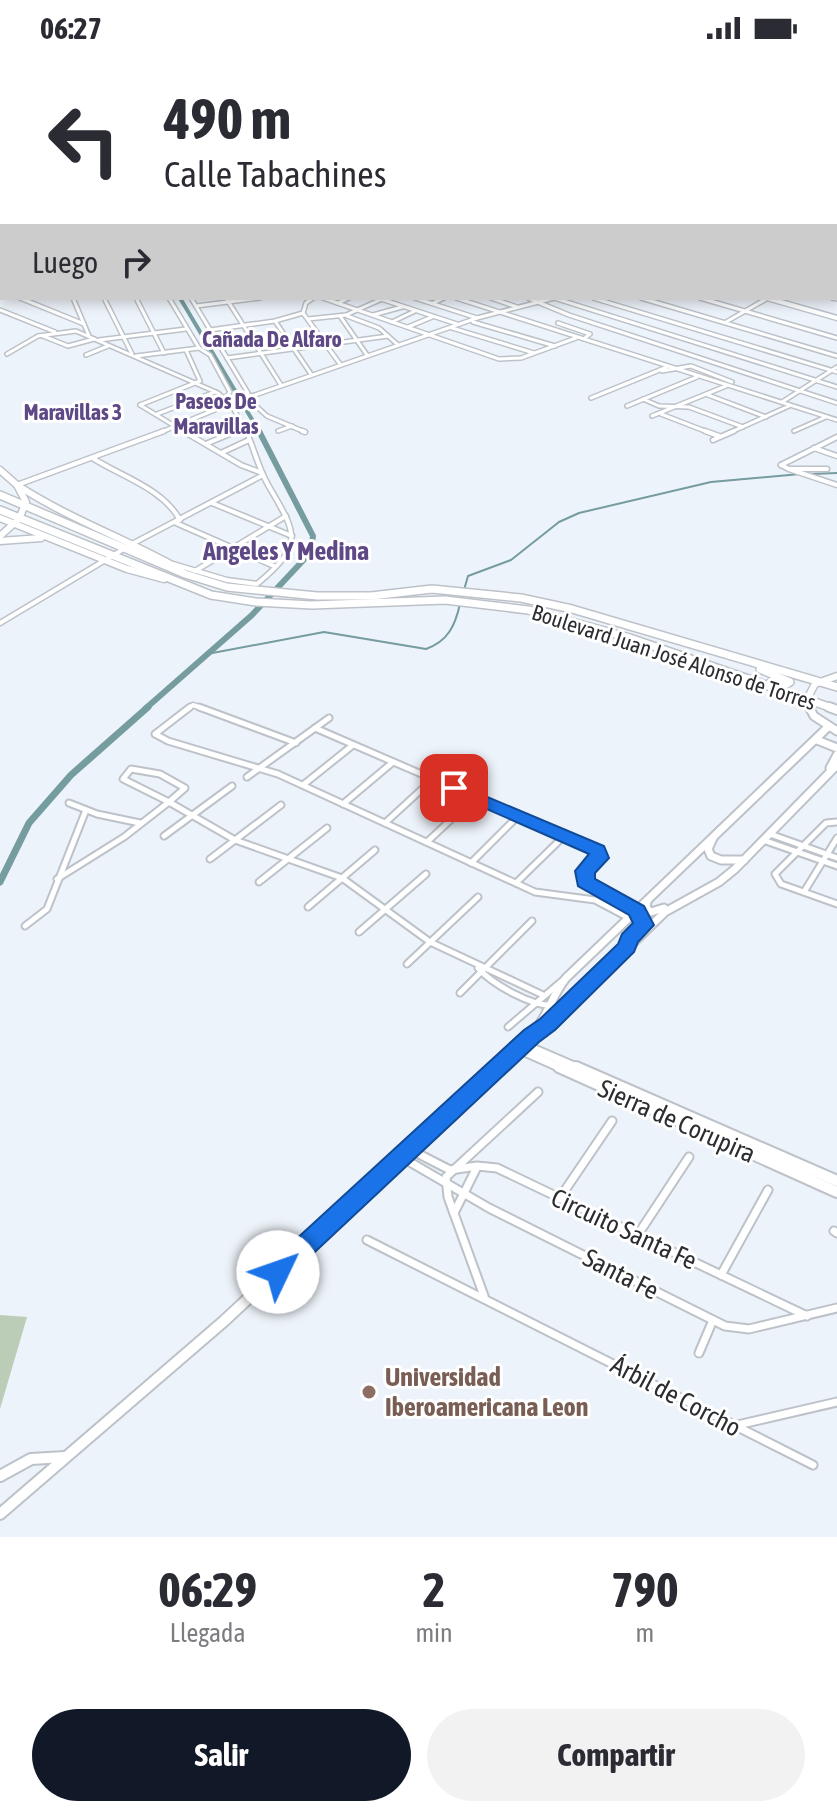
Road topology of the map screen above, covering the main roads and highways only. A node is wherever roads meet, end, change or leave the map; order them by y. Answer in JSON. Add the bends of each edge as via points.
{"nodes":[{"id":1,"x":774,"y":300,"type":"edge"},
{"id":2,"x":837,"y":318,"type":"edge"},
{"id":3,"x":0,"y":470,"type":"edge"},
{"id":4,"x":17,"y":485,"type":"junction"},
{"id":5,"x":0,"y":495,"type":"edge"},
{"id":6,"x":25,"y":506,"type":"junction"},
{"id":7,"x":0,"y":510,"type":"edge"},
{"id":8,"x":0,"y":518,"type":"edge"},
{"id":9,"x":16,"y":522,"type":"junction"},
{"id":10,"x":63,"y":536,"type":"junction"},
{"id":11,"x":0,"y":538,"type":"edge"},
{"id":12,"x":51,"y":540,"type":"junction"},
{"id":13,"x":75,"y":548,"type":"junction"},
{"id":14,"x":110,"y":559,"type":"junction"},
{"id":15,"x":185,"y":574,"type":"junction"},
{"id":16,"x":689,"y":643,"type":"junction"},
{"id":17,"x":677,"y":655,"type":"junction"},
{"id":18,"x":837,"y":676,"type":"edge"},
{"id":19,"x":819,"y":682,"type":"junction"},
{"id":20,"x":837,"y":687,"type":"edge"},
{"id":21,"x":806,"y":701,"type":"junction"},
{"id":22,"x":837,"y":710,"type":"edge"},
{"id":23,"x":833,"y":729,"type":"edge"},
{"id":24,"x":817,"y":740,"type":"junction"},
{"id":25,"x":837,"y":748,"type":"edge"},
{"id":26,"x":837,"y":755,"type":"edge"},
{"id":27,"x":837,"y":765,"type":"edge"},
{"id":28,"x":826,"y":777,"type":"junction"},
{"id":29,"x":714,"y":836,"type":"junction"},
{"id":30,"x":744,"y":860,"type":"junction"},
{"id":31,"x":647,"y":900,"type":"junction"},
{"id":32,"x":670,"y":908,"type":"junction"},
{"id":33,"x":637,"y":911,"type":"junction"},
{"id":34,"x":627,"y":947,"type":"junction"},
{"id":35,"x":539,"y":1001,"type":"road end"},
{"id":36,"x":548,"y":1015,"type":"junction"},
{"id":37,"x":524,"y":1043,"type":"junction"},
{"id":38,"x":837,"y":1181,"type":"edge"},
{"id":39,"x":837,"y":1192,"type":"edge"},
{"id":40,"x":65,"y":1457,"type":"junction"},
{"id":41,"x":0,"y":1476,"type":"edge"},
{"id":42,"x":0,"y":1514,"type":"edge"}],
"edges":[{"from":1,"to":2,"type":"main road"},
{"from":3,"to":4,"type":"main road"},
{"from":4,"to":6,"type":"main road"},
{"from":4,"to":15,"type":"main road","via":[[55,510],[172,563]]},
{"from":5,"to":6,"type":"main road","name":"Boulevard Juan José Alonso de Torres"},
{"from":6,"to":9,"type":"main road"},
{"from":6,"to":15,"type":"main road","name":"Boulevard Juan José Alonso de Torres"},
{"from":7,"to":9,"type":"main road","name":"Boulevard Juan José Alonso de Torres"},
{"from":8,"to":9,"type":"main road"},
{"from":9,"to":10,"type":"main road","name":"Boulevard Juan José Alonso de Torres"},
{"from":9,"to":11,"type":"main road"},
{"from":9,"to":12,"type":"main road"},
{"from":10,"to":13,"type":"main road"},
{"from":10,"to":14,"type":"main road","name":"Boulevard Juan José Alonso de Torres"},
{"from":11,"to":12,"type":"main road"},
{"from":12,"to":13,"type":"main road"},
{"from":13,"to":14,"type":"main road"},
{"from":14,"to":17,"type":"main road","name":"Boulevard Juan José Alonso de Torres","via":[[211,595],[256,602],[354,605],[445,600],[542,612]]},
{"from":15,"to":16,"type":"main road","name":"Boulevard Juan José Alonso de Torres","via":[[277,593],[356,597],[473,592],[555,605]]},
{"from":16,"to":17,"type":"main road","via":[[785,677],[789,683],[772,683]]},
{"from":16,"to":19,"type":"main road","name":"Boulevard Juan José Alonso de Torres"},
{"from":17,"to":21,"type":"main road","name":"Boulevard Juan José Alonso de Torres"},
{"from":18,"to":19,"type":"main road"},
{"from":19,"to":20,"type":"main road","name":"Boulevard Juan José Alonso de Torres"},
{"from":19,"to":21,"type":"main road"},
{"from":21,"to":22,"type":"main road","name":"Boulevard Juan José Alonso de Torres"},
{"from":21,"to":23,"type":"main road","via":[[814,716]]},
{"from":23,"to":24,"type":"main road"},
{"from":24,"to":25,"type":"main road"},
{"from":24,"to":29,"type":"main road"},
{"from":26,"to":28,"type":"main road"},
{"from":27,"to":28,"type":"main road"},
{"from":28,"to":30,"type":"main road"},
{"from":29,"to":30,"type":"main road","via":[[708,849],[711,856]]},
{"from":29,"to":31,"type":"main road"},
{"from":30,"to":32,"type":"main road","via":[[719,882]]},
{"from":31,"to":32,"type":"main road","via":[[651,912]]},
{"from":31,"to":33,"type":"main road"},
{"from":32,"to":34,"type":"main road"},
{"from":33,"to":34,"type":"main road","via":[[644,925]]},
{"from":33,"to":36,"type":"main road","via":[[566,978]]},
{"from":34,"to":37,"type":"main road"},
{"from":35,"to":36,"type":"main road"},
{"from":36,"to":37,"type":"main road"},
{"from":37,"to":38,"type":"main road","name":"Sierra de Corupira"},
{"from":37,"to":39,"type":"main road","name":"Sierra de Corupira"},
{"from":37,"to":40,"type":"main road","via":[[215,1329]]},
{"from":40,"to":41,"type":"main road","via":[[31,1459]]},
{"from":40,"to":42,"type":"main road"}]}
